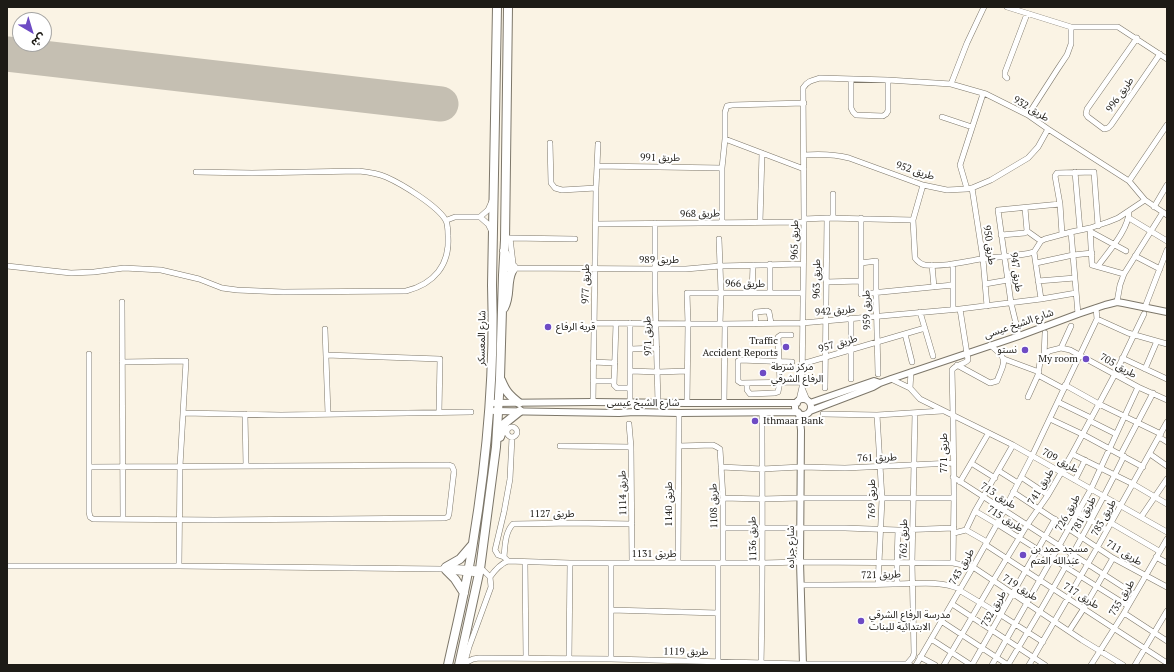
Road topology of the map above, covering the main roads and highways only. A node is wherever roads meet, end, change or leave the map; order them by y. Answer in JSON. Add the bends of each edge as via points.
{"nodes":[{"id":1,"x":497,"y":7,"type":"edge"},
{"id":2,"x":508,"y":7,"type":"edge"},
{"id":3,"x":504,"y":251,"type":"junction"},
{"id":4,"x":502,"y":313,"type":"junction"},
{"id":5,"x":500,"y":378,"type":"junction"},
{"id":6,"x":519,"y":403,"type":"road end"},
{"id":7,"x":520,"y":412,"type":"road end"},
{"id":8,"x":496,"y":447,"type":"junction"},
{"id":9,"x":473,"y":543,"type":"junction"},
{"id":10,"x":464,"y":593,"type":"junction"},
{"id":11,"x":463,"y":664,"type":"edge"},
{"id":12,"x":448,"y":665,"type":"edge"}],
"edges":[{"from":1,"to":9,"type":"main road","name":"شارع المعسكر","via":[[492,354],[483,473]]},
{"from":2,"to":3,"type":"main road","name":"شارع المعسكر"},
{"from":3,"to":4,"type":"main road","name":"شارع المعسكر"},
{"from":3,"to":4,"type":"main road","via":[[513,267],[509,278],[508,298]]},
{"from":4,"to":5,"type":"main road","name":"شارع المعسكر"},
{"from":5,"to":6,"type":"main road","via":[[505,390]]},
{"from":5,"to":8,"type":"main road","name":"شارع المعسكر"},
{"from":7,"to":8,"type":"main road","via":[[505,423]]},
{"from":8,"to":11,"type":"main road","name":"شارع المعسكر"},
{"from":9,"to":10,"type":"main road","name":"شارع المعسكر"},
{"from":9,"to":10,"type":"main road","via":[[460,559],[444,569],[455,579]]},
{"from":10,"to":12,"type":"main road","name":"شارع المعسكر"}]}
